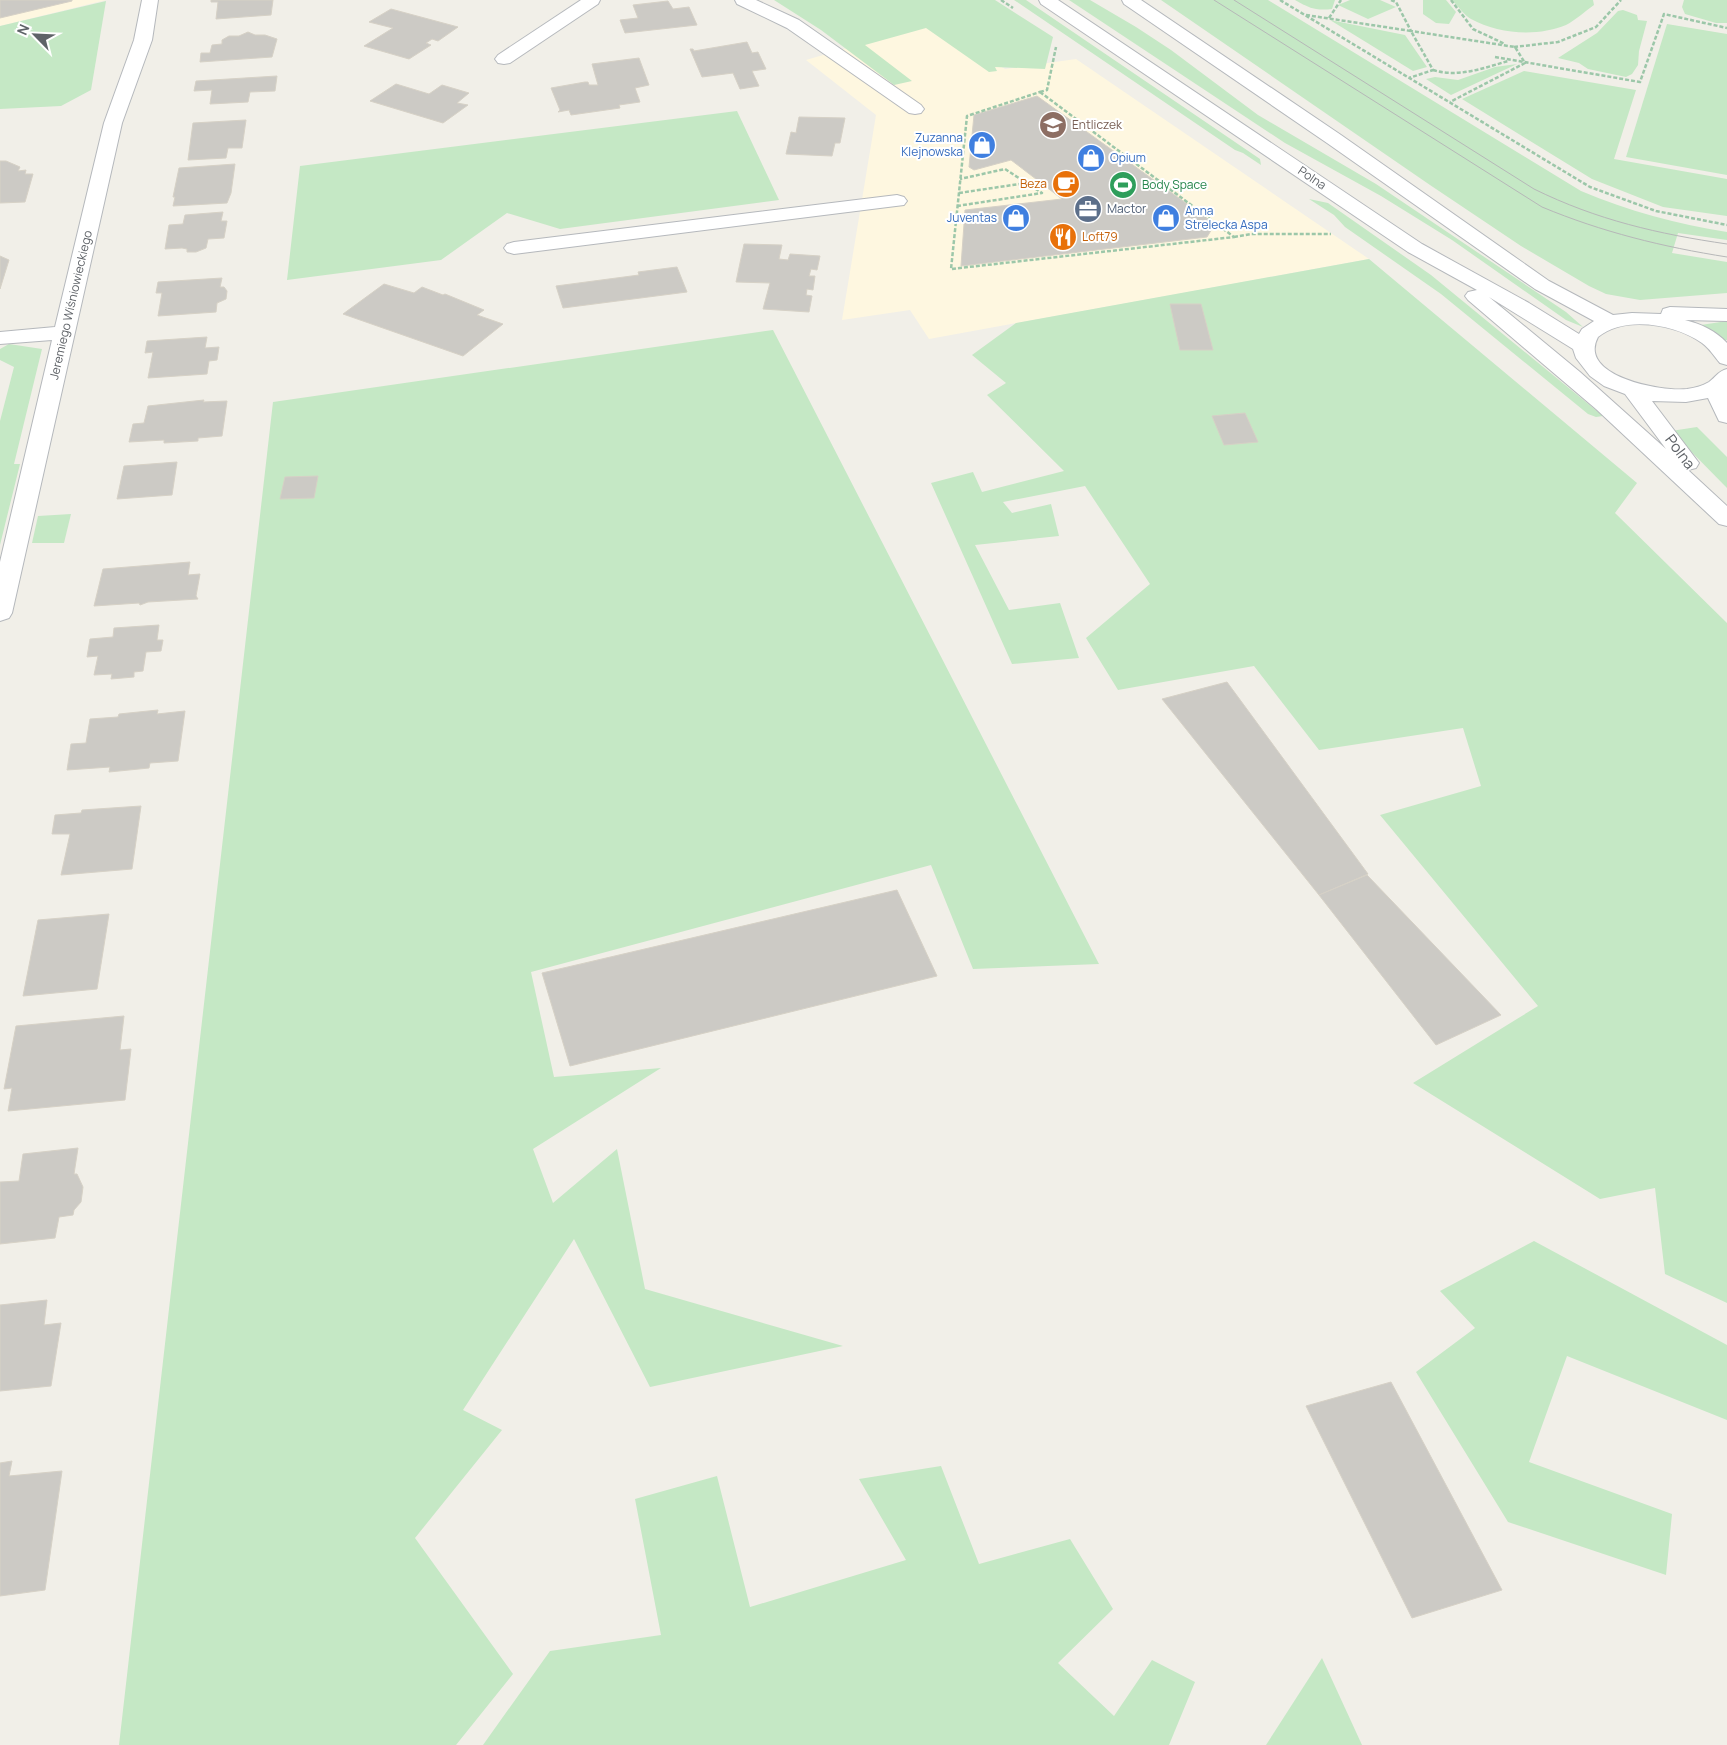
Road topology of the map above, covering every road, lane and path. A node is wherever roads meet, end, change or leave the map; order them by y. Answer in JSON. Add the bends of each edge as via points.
{"nodes":[{"id":1,"x":150,"y":0,"type":"edge"},
{"id":2,"x":592,"y":0,"type":"edge"},
{"id":3,"x":743,"y":0,"type":"edge"},
{"id":4,"x":1047,"y":0,"type":"edge"},
{"id":5,"x":1130,"y":0,"type":"edge"},
{"id":6,"x":1280,"y":0,"type":"edge"},
{"id":7,"x":1341,"y":0,"type":"edge"},
{"id":8,"x":1391,"y":0,"type":"edge"},
{"id":9,"x":1451,"y":0,"type":"edge"},
{"id":10,"x":1621,"y":0,"type":"edge"},
{"id":11,"x":1303,"y":14,"type":"junction"},
{"id":12,"x":1329,"y":18,"type":"junction"},
{"id":13,"x":1727,"y":27,"type":"edge"},
{"id":14,"x":1411,"y":31,"type":"junction"},
{"id":15,"x":1056,"y":46,"type":"dead end"},
{"id":16,"x":1515,"y":47,"type":"junction"},
{"id":17,"x":1496,"y":57,"type":"dead end"},
{"id":18,"x":504,"y":59,"type":"dead end"},
{"id":19,"x":1511,"y":60,"type":"junction"},
{"id":20,"x":1525,"y":63,"type":"junction"},
{"id":21,"x":1433,"y":70,"type":"junction"},
{"id":22,"x":1409,"y":78,"type":"junction"},
{"id":23,"x":1040,"y":92,"type":"junction"},
{"id":24,"x":1450,"y":102,"type":"junction"},
{"id":25,"x":914,"y":109,"type":"dead end"},
{"id":26,"x":960,"y":179,"type":"junction"},
{"id":27,"x":1026,"y":183,"type":"junction"},
{"id":28,"x":959,"y":193,"type":"junction"},
{"id":29,"x":897,"y":201,"type":"dead end"},
{"id":30,"x":957,"y":206,"type":"junction"},
{"id":31,"x":1727,"y":225,"type":"edge"},
{"id":32,"x":1337,"y":234,"type":"dead end"},
{"id":33,"x":1234,"y":236,"type":"junction"},
{"id":34,"x":514,"y":248,"type":"dead end"},
{"id":35,"x":1415,"y":248,"type":"junction"},
{"id":36,"x":1542,"y":285,"type":"junction"},
{"id":37,"x":1727,"y":316,"type":"edge"},
{"id":38,"x":1658,"y":320,"type":"junction"},
{"id":39,"x":1611,"y":322,"type":"junction"},
{"id":40,"x":65,"y":333,"type":"junction"},
{"id":41,"x":0,"y":338,"type":"edge"},
{"id":42,"x":1584,"y":346,"type":"junction"},
{"id":43,"x":1727,"y":359,"type":"edge"},
{"id":44,"x":1722,"y":380,"type":"edge"},
{"id":45,"x":1633,"y":390,"type":"junction"},
{"id":46,"x":1727,"y":416,"type":"edge"},
{"id":47,"x":1727,"y":514,"type":"edge"},
{"id":48,"x":1727,"y":519,"type":"edge"},
{"id":49,"x":0,"y":613,"type":"edge"}],
"edges":[{"from":1,"to":40,"type":"street","name":"Jeremiego Wiśniowieckiego","via":[[143,40],[113,123]]},
{"from":2,"to":18,"type":"street"},
{"from":3,"to":25,"type":"street","via":[[793,24]]},
{"from":4,"to":35,"type":"street","name":"Polna"},
{"from":5,"to":36,"type":"street"},
{"from":6,"to":11,"type":"path"},
{"from":7,"to":12,"type":"path"},
{"from":8,"to":14,"type":"path","via":[[1396,2]]},
{"from":9,"to":16,"type":"path","via":[[1473,29]]},
{"from":10,"to":16,"type":"path","via":[[1596,27],[1558,42]]},
{"from":11,"to":12,"type":"path"},
{"from":11,"to":22,"type":"path"},
{"from":12,"to":14,"type":"path"},
{"from":13,"to":20,"type":"path","via":[[1664,14],[1640,82]]},
{"from":14,"to":16,"type":"path"},
{"from":14,"to":21,"type":"path"},
{"from":15,"to":23,"type":"path","via":[[1047,90]]},
{"from":16,"to":20,"type":"path"},
{"from":17,"to":19,"type":"path"},
{"from":19,"to":20,"type":"path"},
{"from":19,"to":21,"type":"path","via":[[1469,71],[1439,73]]},
{"from":20,"to":24,"type":"path"},
{"from":21,"to":22,"type":"path"},
{"from":22,"to":24,"type":"path"},
{"from":23,"to":26,"type":"path","via":[[967,116]]},
{"from":23,"to":33,"type":"path"},
{"from":24,"to":31,"type":"path","via":[[1566,174],[1608,195],[1656,211]]},
{"from":26,"to":27,"type":"path","via":[[1005,169]]},
{"from":26,"to":28,"type":"path"},
{"from":27,"to":28,"type":"path"},
{"from":27,"to":30,"type":"path","via":[[1042,193]]},
{"from":28,"to":30,"type":"path"},
{"from":29,"to":34,"type":"street"},
{"from":30,"to":33,"type":"path","via":[[951,269]]},
{"from":32,"to":33,"type":"path"},
{"from":35,"to":42,"type":"street","name":"Polna","via":[[1514,302]]},
{"from":35,"to":48,"type":"street","via":[[1569,372],[1634,429]]},
{"from":36,"to":37,"type":"street","via":[[1631,309]]},
{"from":36,"to":39,"type":"street"},
{"from":37,"to":38,"type":"street"},
{"from":38,"to":39,"type":"street","via":[[1633,318]]},
{"from":38,"to":43,"type":"street","via":[[1698,332],[1718,345]]},
{"from":39,"to":42,"type":"street","via":[[1591,332]]},
{"from":40,"to":41,"type":"street"},
{"from":40,"to":49,"type":"street","name":"Jeremiego Wiśniowieckiego"},
{"from":42,"to":45,"type":"street","via":[[1586,358],[1596,371]]},
{"from":44,"to":45,"type":"street","via":[[1701,393],[1680,396]]},
{"from":44,"to":46,"type":"street","via":[[1720,402]]},
{"from":45,"to":47,"type":"street","name":"Polna"}]}
